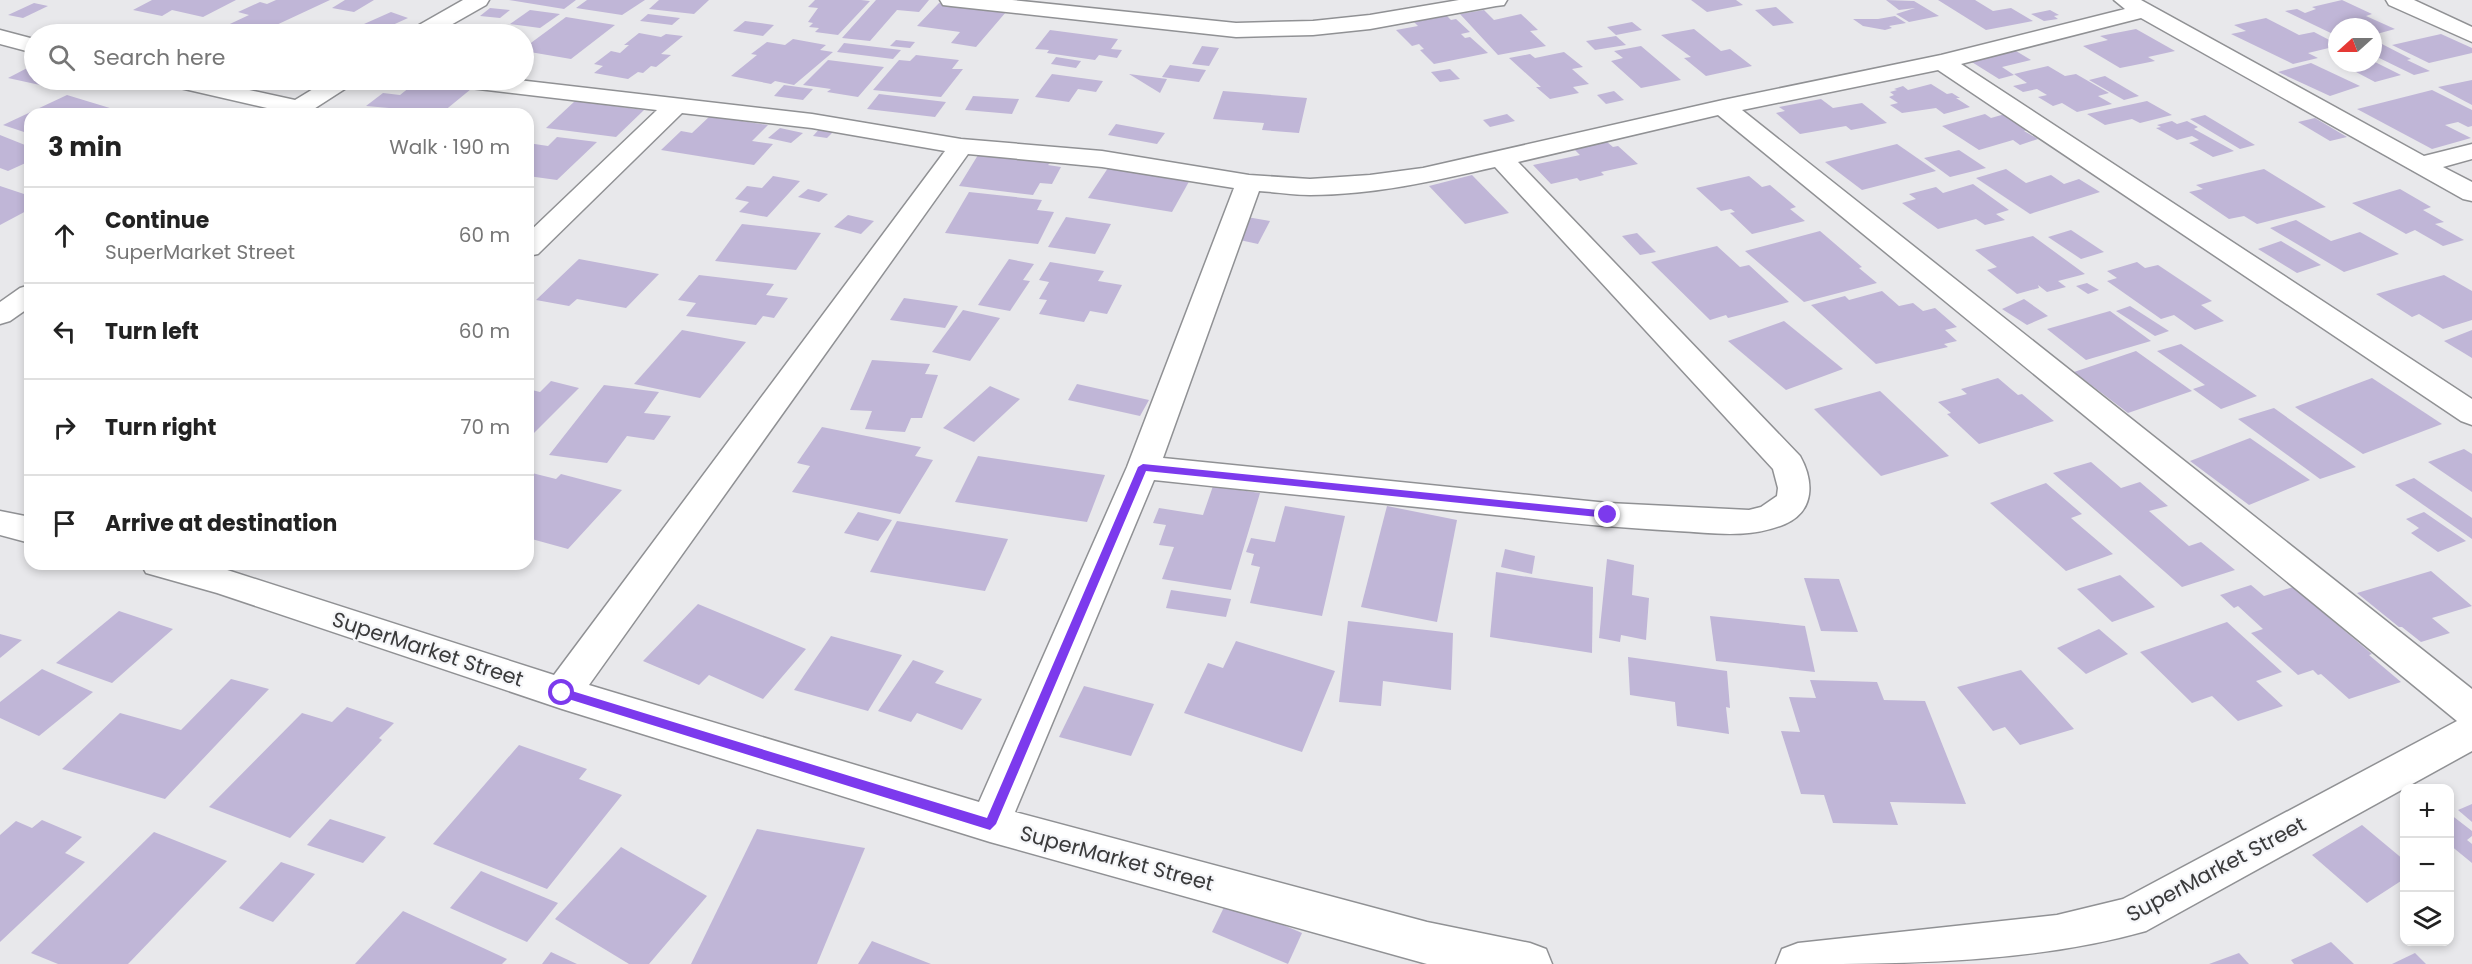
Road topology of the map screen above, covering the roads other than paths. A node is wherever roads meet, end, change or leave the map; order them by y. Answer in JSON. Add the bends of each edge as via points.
{"nodes":[{"id":1,"x":478,"y":0,"type":"edge"},
{"id":2,"x":951,"y":0,"type":"edge"},
{"id":3,"x":1496,"y":0,"type":"edge"},
{"id":4,"x":2397,"y":0,"type":"edge"},
{"id":5,"x":2134,"y":5,"type":"edge"},
{"id":6,"x":437,"y":24,"type":"edge"},
{"id":7,"x":2472,"y":35,"type":"edge"},
{"id":8,"x":0,"y":37,"type":"edge"},
{"id":9,"x":24,"y":43,"type":"edge"},
{"id":10,"x":1942,"y":62,"type":"junction"},
{"id":11,"x":534,"y":89,"type":"edge"},
{"id":12,"x":213,"y":90,"type":"edge"},
{"id":13,"x":328,"y":90,"type":"edge"},
{"id":14,"x":675,"y":106,"type":"junction"},
{"id":15,"x":1723,"y":107,"type":"junction"},
{"id":16,"x":282,"y":108,"type":"edge"},
{"id":17,"x":299,"y":108,"type":"edge"},
{"id":18,"x":961,"y":146,"type":"junction"},
{"id":19,"x":2472,"y":151,"type":"edge"},
{"id":20,"x":1499,"y":158,"type":"junction"},
{"id":21,"x":2421,"y":165,"type":"junction"},
{"id":22,"x":1249,"y":183,"type":"junction"},
{"id":23,"x":2472,"y":194,"type":"edge"},
{"id":24,"x":534,"y":242,"type":"edge"},
{"id":25,"x":24,"y":298,"type":"edge"},
{"id":26,"x":0,"y":315,"type":"edge"},
{"id":27,"x":2472,"y":414,"type":"edge"},
{"id":28,"x":1143,"y":467,"type":"junction"},
{"id":29,"x":0,"y":522,"type":"edge"},
{"id":30,"x":24,"y":528,"type":"edge"},
{"id":31,"x":209,"y":570,"type":"edge"},
{"id":32,"x":226,"y":572,"type":"edge"},
{"id":33,"x":562,"y":693,"type":"junction"},
{"id":34,"x":2472,"y":711,"type":"edge"},
{"id":35,"x":2472,"y":732,"type":"edge"},
{"id":36,"x":990,"y":824,"type":"junction"},
{"id":37,"x":1530,"y":964,"type":"edge"},
{"id":38,"x":1798,"y":964,"type":"edge"}],
"edges":[{"from":1,"to":6,"type":"street"},
{"from":2,"to":3,"type":"street","via":[[1236,30],[1370,22]]},
{"from":4,"to":7,"type":"street"},
{"from":5,"to":10,"type":"street"},
{"from":5,"to":21,"type":"street"},
{"from":8,"to":9,"type":"street"},
{"from":10,"to":15,"type":"street"},
{"from":10,"to":27,"type":"street"},
{"from":11,"to":14,"type":"street"},
{"from":12,"to":16,"type":"street"},
{"from":13,"to":17,"type":"street"},
{"from":14,"to":18,"type":"street","via":[[812,121]]},
{"from":14,"to":24,"type":"street"},
{"from":15,"to":20,"type":"street"},
{"from":15,"to":34,"type":"street"},
{"from":18,"to":22,"type":"street","via":[[1102,159]]},
{"from":18,"to":33,"type":"street"},
{"from":19,"to":21,"type":"street"},
{"from":20,"to":22,"type":"street","via":[[1423,176],[1370,183],[1310,188]]},
{"from":20,"to":28,"type":"street","via":[[1788,464],[1796,480],[1795,496],[1786,509],[1771,518],[1749,522],[1608,515]]},
{"from":21,"to":23,"type":"street"},
{"from":22,"to":28,"type":"street"},
{"from":25,"to":26,"type":"street"},
{"from":28,"to":36,"type":"street"},
{"from":29,"to":30,"type":"street"},
{"from":31,"to":32,"type":"street","name":"SuperMarket Street"},
{"from":32,"to":33,"type":"street","name":"SuperMarket Street"},
{"from":33,"to":36,"type":"street","name":"SuperMarket Street"},
{"from":35,"to":38,"type":"street","name":"SuperMarket Street","via":[[2132,916],[2057,936]]},
{"from":36,"to":37,"type":"street","name":"SuperMarket Street","via":[[1427,943]]}]}
